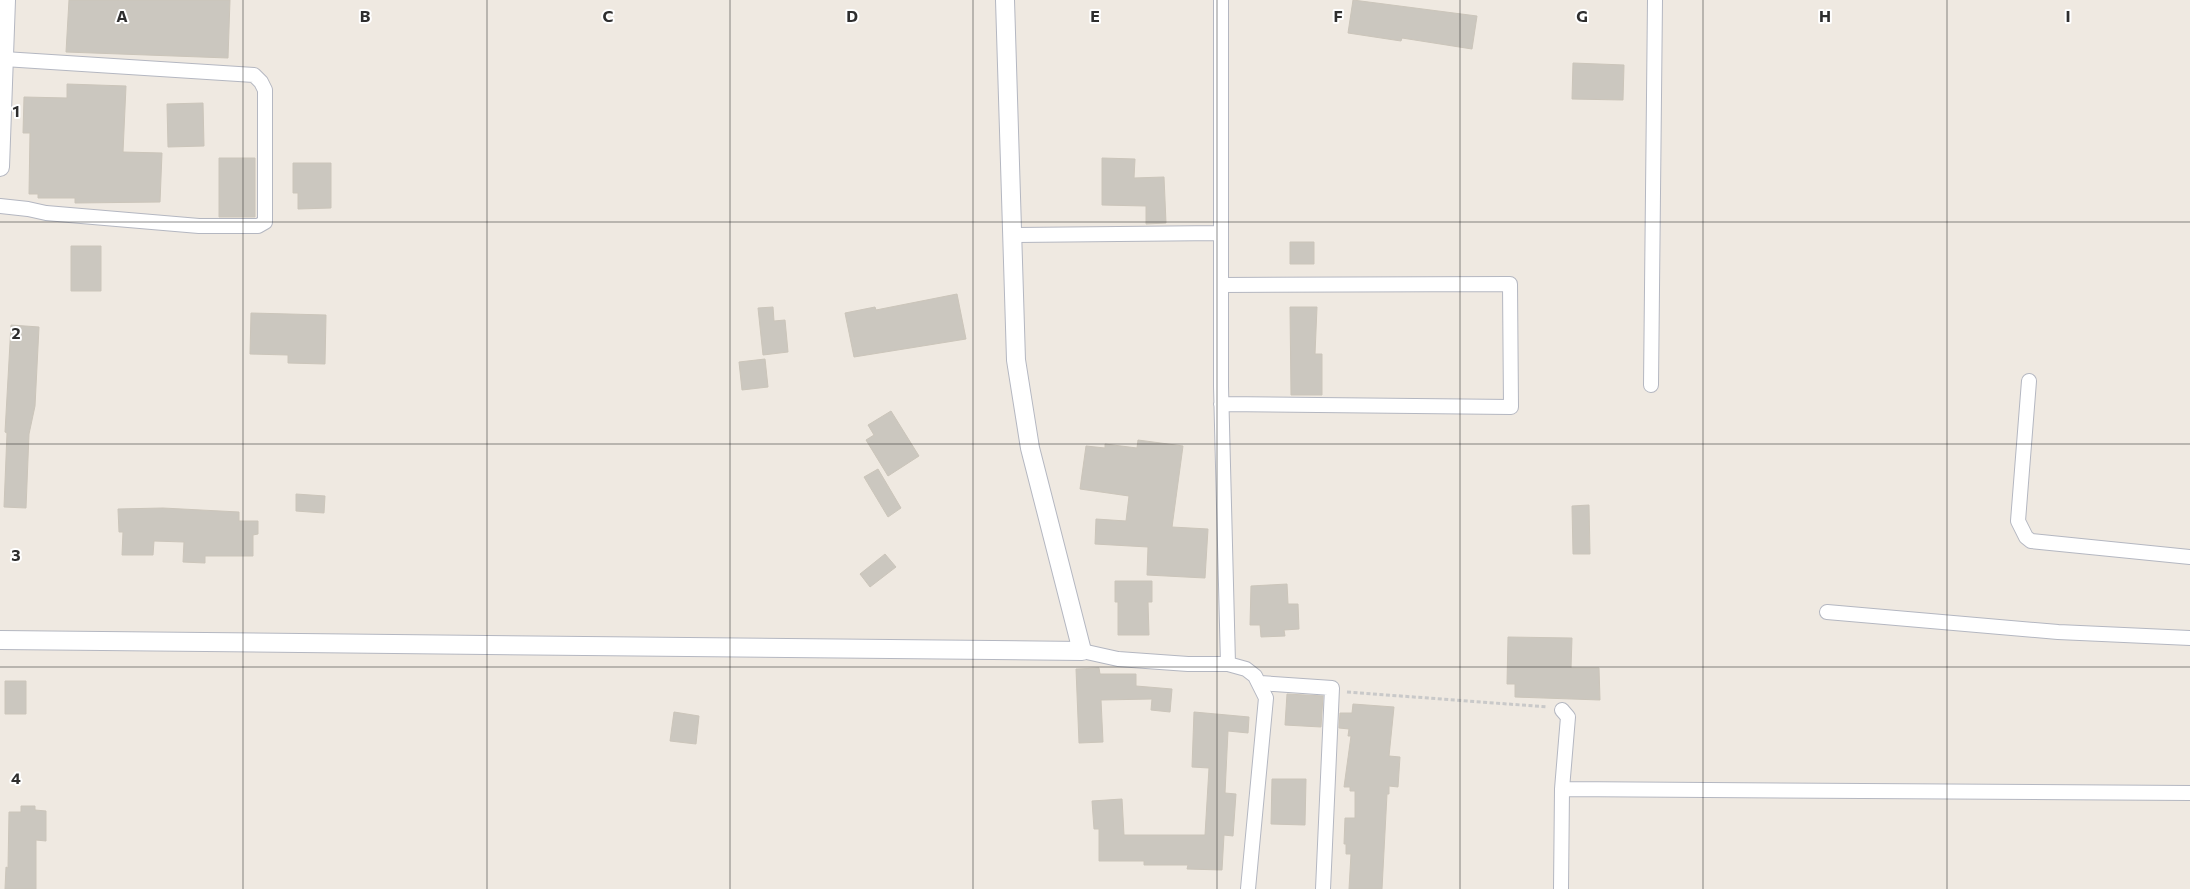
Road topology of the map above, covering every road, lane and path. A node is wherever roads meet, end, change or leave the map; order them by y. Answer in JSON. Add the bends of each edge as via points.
{"nodes":[{"id":1,"x":6,"y":0,"type":"edge"},
{"id":2,"x":1005,"y":0,"type":"edge"},
{"id":3,"x":1221,"y":0,"type":"edge"},
{"id":4,"x":1655,"y":0,"type":"edge"},
{"id":5,"x":4,"y":59,"type":"junction"},
{"id":6,"x":0,"y":167,"type":"edge"},
{"id":7,"x":0,"y":206,"type":"edge"},
{"id":8,"x":1221,"y":233,"type":"junction"},
{"id":9,"x":1014,"y":235,"type":"junction"},
{"id":10,"x":1221,"y":285,"type":"junction"},
{"id":11,"x":2029,"y":381,"type":"dead end"},
{"id":12,"x":1651,"y":385,"type":"dead end"},
{"id":13,"x":1221,"y":404,"type":"junction"},
{"id":14,"x":2190,"y":557,"type":"edge"},
{"id":15,"x":1827,"y":612,"type":"dead end"},
{"id":16,"x":2190,"y":638,"type":"edge"},
{"id":17,"x":0,"y":640,"type":"edge"},
{"id":18,"x":1082,"y":651,"type":"junction"},
{"id":19,"x":1228,"y":664,"type":"junction"},
{"id":20,"x":1260,"y":683,"type":"junction"},
{"id":21,"x":1332,"y":688,"type":"junction"},
{"id":22,"x":1562,"y":710,"type":"joint"},
{"id":23,"x":1562,"y":789,"type":"junction"},
{"id":24,"x":2190,"y":793,"type":"edge"},
{"id":25,"x":1248,"y":889,"type":"edge"},
{"id":26,"x":1323,"y":889,"type":"edge"},
{"id":27,"x":1561,"y":889,"type":"edge"}],
"edges":[{"from":1,"to":5,"type":"street"},
{"from":2,"to":9,"type":"street"},
{"from":3,"to":8,"type":"street"},
{"from":4,"to":12,"type":"street"},
{"from":5,"to":6,"type":"street"},
{"from":5,"to":7,"type":"street","via":[[254,75],[265,90],[264,222],[258,226],[199,226]]},
{"from":8,"to":9,"type":"street"},
{"from":8,"to":10,"type":"street"},
{"from":9,"to":18,"type":"street","via":[[1016,360],[1030,448]]},
{"from":10,"to":13,"type":"street"},
{"from":10,"to":13,"type":"street","via":[[1510,284],[1511,407]]},
{"from":11,"to":14,"type":"street","via":[[2018,521],[2026,537],[2031,541]]},
{"from":13,"to":19,"type":"street"},
{"from":15,"to":16,"type":"street","via":[[2058,632]]},
{"from":17,"to":18,"type":"street"},
{"from":18,"to":19,"type":"street","via":[[1118,659]]},
{"from":19,"to":20,"type":"street","via":[[1246,669]]},
{"from":20,"to":21,"type":"street"},
{"from":20,"to":25,"type":"street","via":[[1266,698]]},
{"from":21,"to":22,"type":"path"},
{"from":21,"to":26,"type":"street"},
{"from":22,"to":23,"type":"street","via":[[1568,717]]},
{"from":23,"to":24,"type":"street"},
{"from":23,"to":27,"type":"street"}]}
